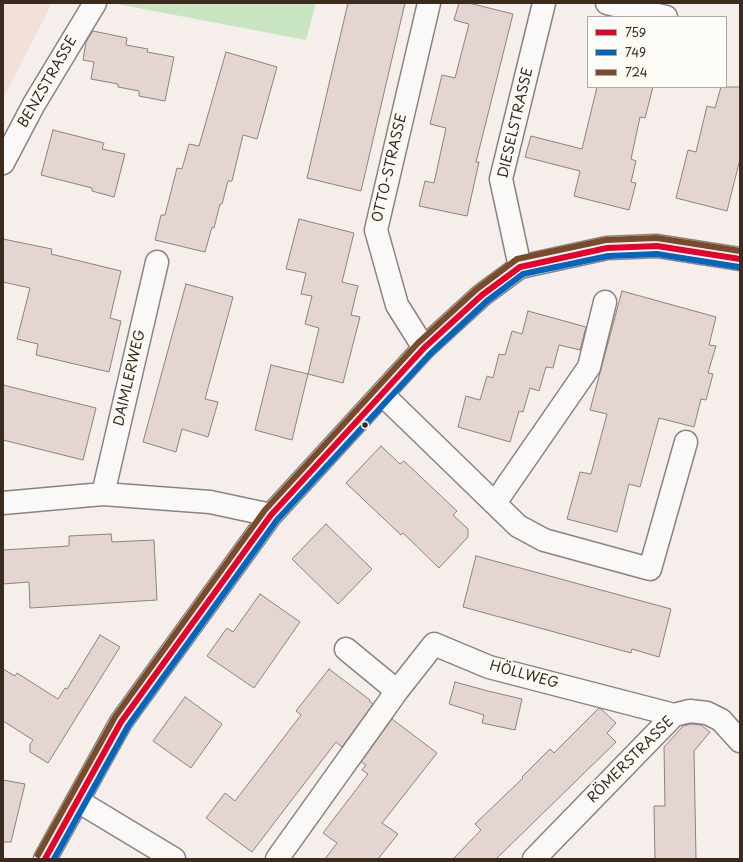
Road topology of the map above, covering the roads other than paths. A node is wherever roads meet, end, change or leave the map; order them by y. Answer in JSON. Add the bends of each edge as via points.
{"nodes":[{"id":1,"x":95,"y":3,"type":"edge"},
{"id":2,"x":429,"y":3,"type":"edge"},
{"id":3,"x":544,"y":3,"type":"edge"},
{"id":4,"x":607,"y":3,"type":"edge"},
{"id":5,"x":662,"y":16,"type":"edge"},
{"id":6,"x":3,"y":163,"type":"edge"},
{"id":7,"x":740,"y":259,"type":"edge"},
{"id":8,"x":157,"y":262,"type":"dead end"},
{"id":9,"x":520,"y":267,"type":"junction"},
{"id":10,"x":605,"y":302,"type":"dead end"},
{"id":11,"x":424,"y":348,"type":"junction"},
{"id":12,"x":382,"y":394,"type":"junction"},
{"id":13,"x":686,"y":442,"type":"dead end"},
{"id":14,"x":103,"y":494,"type":"junction"},
{"id":15,"x":3,"y":503,"type":"edge"},
{"id":16,"x":494,"y":503,"type":"junction"},
{"id":17,"x":271,"y":515,"type":"junction"},
{"id":18,"x":346,"y":649,"type":"dead end"},
{"id":19,"x":397,"y":691,"type":"junction"},
{"id":20,"x":674,"y":715,"type":"junction"},
{"id":21,"x":740,"y":741,"type":"edge"},
{"id":22,"x":78,"y":801,"type":"junction"},
{"id":23,"x":45,"y":859,"type":"edge"},
{"id":24,"x":174,"y":859,"type":"edge"},
{"id":25,"x":277,"y":859,"type":"edge"},
{"id":26,"x":534,"y":859,"type":"edge"}],
"edges":[{"from":1,"to":6,"type":"street","name":"BENZSTRASSE","via":[[34,104]]},
{"from":2,"to":11,"type":"street","name":"OTTO-STRASSE","via":[[376,230],[397,305]]},
{"from":3,"to":9,"type":"street","name":"DIESELSTRASSE","via":[[501,179]]},
{"from":4,"to":5,"type":"street"},
{"from":7,"to":9,"type":"street","via":[[657,246],[608,248]]},
{"from":8,"to":14,"type":"street","name":"DAIMLERWEG"},
{"from":9,"to":11,"type":"street","via":[[482,295]]},
{"from":10,"to":16,"type":"street","via":[[589,367]]},
{"from":11,"to":12,"type":"street"},
{"from":12,"to":16,"type":"street"},
{"from":12,"to":17,"type":"street"},
{"from":13,"to":16,"type":"street","via":[[650,570],[544,540],[518,526]]},
{"from":14,"to":15,"type":"street"},
{"from":14,"to":17,"type":"street","via":[[210,502]]},
{"from":17,"to":22,"type":"street","via":[[121,722]]},
{"from":18,"to":19,"type":"street"},
{"from":19,"to":20,"type":"street","name":"HÖLLWEG","via":[[434,644],[489,667]]},
{"from":19,"to":25,"type":"street","name":"HÖLLWEG"},
{"from":20,"to":21,"type":"street","name":"RÖMERSTRASSE","via":[[690,711],[707,713],[721,720]]},
{"from":20,"to":26,"type":"street","name":"RÖMERSTRASSE"},
{"from":22,"to":23,"type":"street"},
{"from":22,"to":24,"type":"street"}]}
